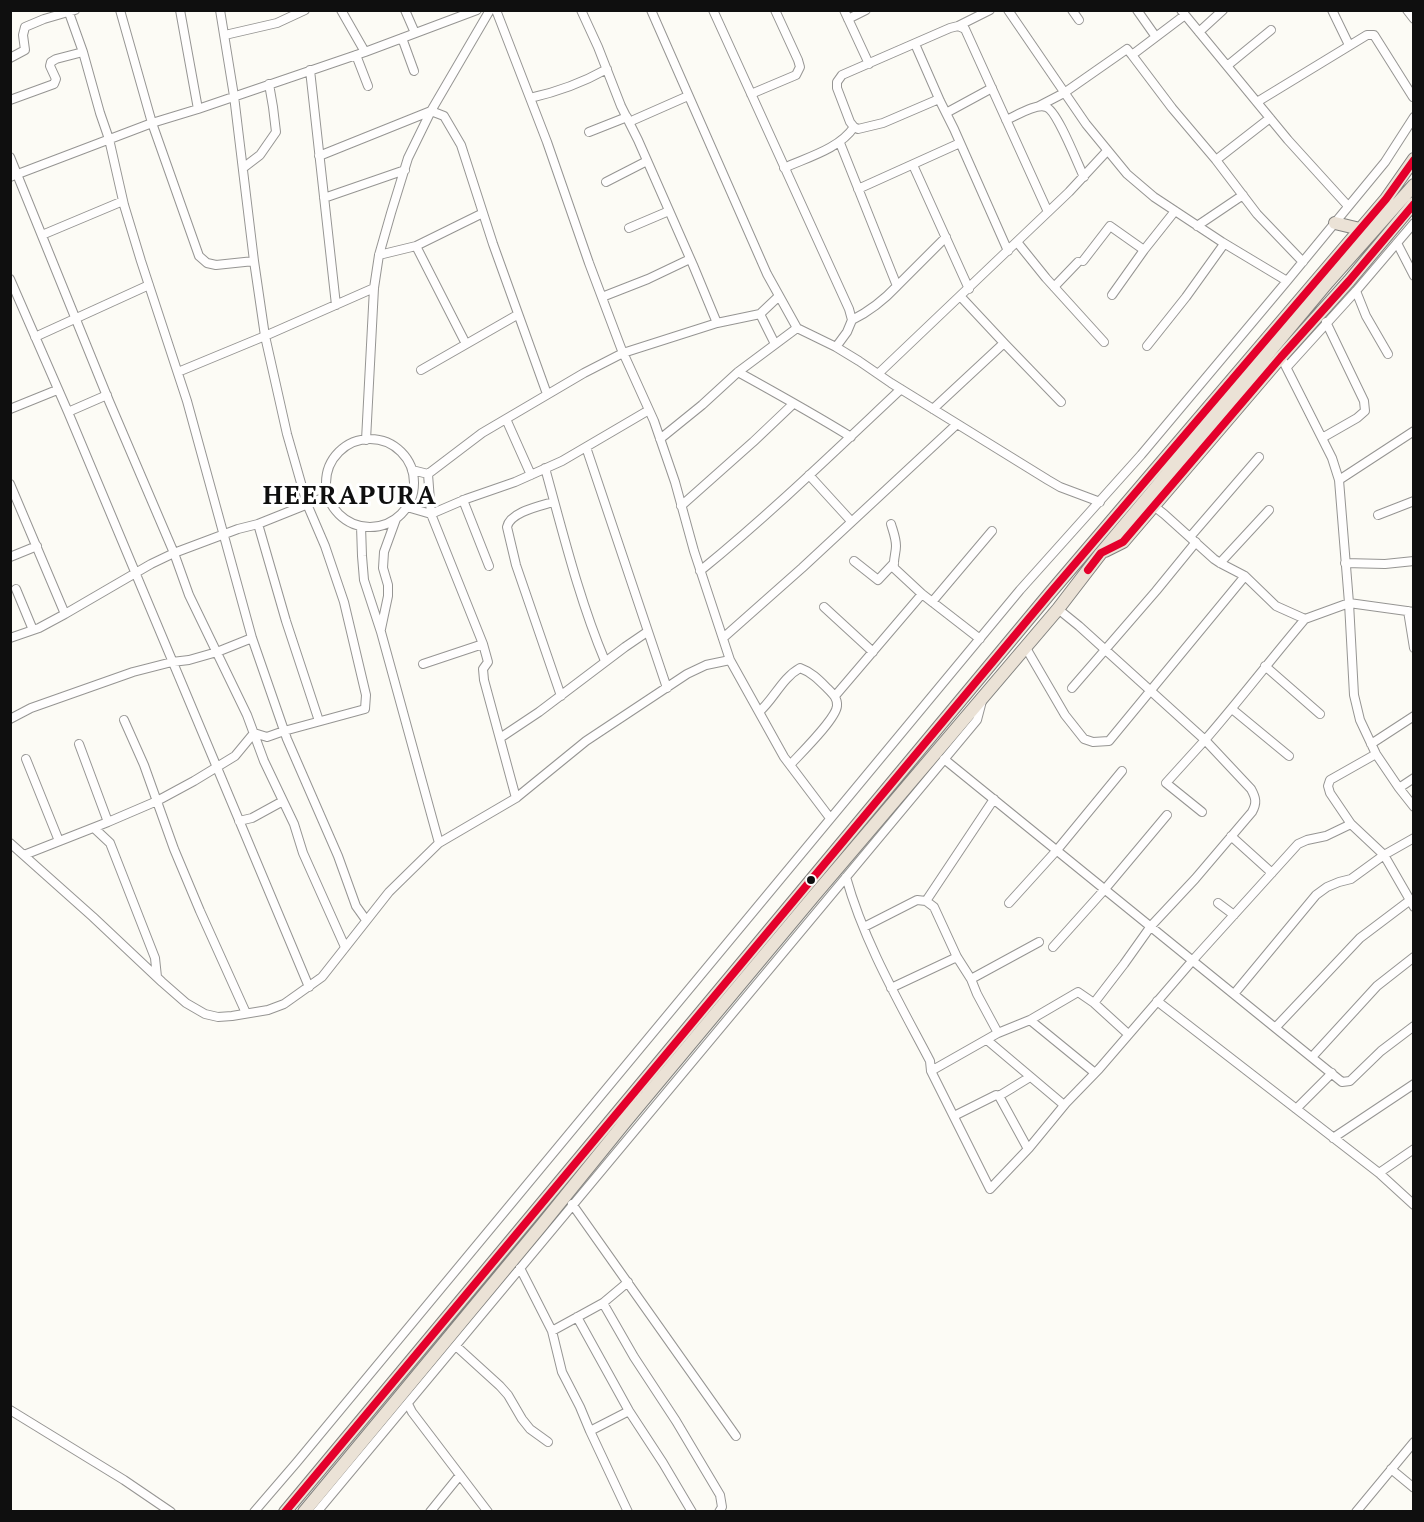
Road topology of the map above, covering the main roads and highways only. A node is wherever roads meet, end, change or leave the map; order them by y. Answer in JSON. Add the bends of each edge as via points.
{"nodes":[{"id":1,"x":1413,"y":159,"type":"edge"},
{"id":2,"x":1413,"y":185,"type":"edge"},
{"id":3,"x":1413,"y":203,"type":"edge"},
{"id":4,"x":1335,"y":223,"type":"road end"},
{"id":5,"x":1360,"y":229,"type":"junction"},
{"id":6,"x":1101,"y":553,"type":"junction"},
{"id":7,"x":285,"y":1512,"type":"edge"},
{"id":8,"x":304,"y":1512,"type":"edge"}],
"edges":[{"from":1,"to":5,"type":"highway"},
{"from":2,"to":6,"type":"highway"},
{"from":3,"to":6,"type":"highway","via":[[1284,362],[1123,543]]},
{"from":4,"to":5,"type":"highway"},
{"from":5,"to":7,"type":"highway","via":[[1050,593]]},
{"from":6,"to":8,"type":"highway","via":[[1026,648],[806,906]]}]}
